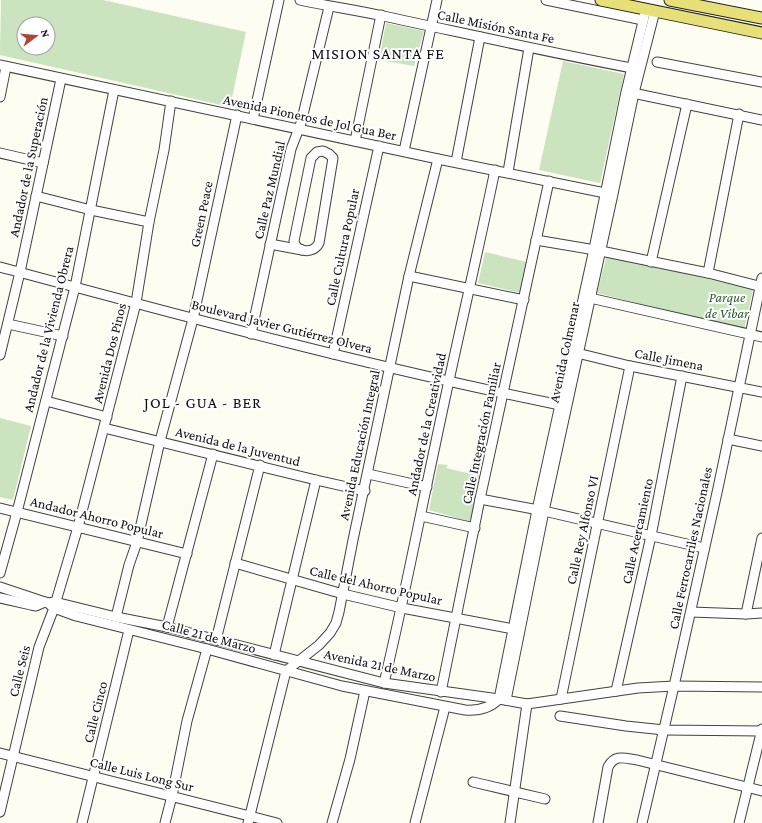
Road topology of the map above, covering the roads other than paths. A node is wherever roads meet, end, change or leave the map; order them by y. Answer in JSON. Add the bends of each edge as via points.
{"nodes":[{"id":1,"x":279,"y":0,"type":"edge"},
{"id":2,"x":300,"y":0,"type":"edge"},
{"id":3,"x":436,"y":0,"type":"edge"},
{"id":4,"x":546,"y":0,"type":"edge"},
{"id":5,"x":601,"y":0,"type":"edge"},
{"id":6,"x":670,"y":0,"type":"edge"},
{"id":7,"x":329,"y":7,"type":"junction"},
{"id":8,"x":648,"y":14,"type":"junction"},
{"id":9,"x":381,"y":16,"type":"junction"},
{"id":10,"x":762,"y":18,"type":"edge"},
{"id":11,"x":430,"y":26,"type":"junction"},
{"id":12,"x":762,"y":33,"type":"edge"},
{"id":13,"x":480,"y":38,"type":"junction"},
{"id":14,"x":530,"y":48,"type":"junction"},
{"id":15,"x":657,"y":62,"type":"dead end"},
{"id":16,"x":3,"y":66,"type":"edge"},
{"id":17,"x":636,"y":69,"type":"junction"},
{"id":18,"x":61,"y":79,"type":"junction"},
{"id":19,"x":762,"y":82,"type":"edge"},
{"id":20,"x":114,"y":90,"type":"junction"},
{"id":21,"x":630,"y":92,"type":"junction"},
{"id":22,"x":0,"y":98,"type":"edge"},
{"id":23,"x":171,"y":101,"type":"junction"},
{"id":24,"x":687,"y":104,"type":"junction"},
{"id":25,"x":739,"y":114,"type":"junction"},
{"id":26,"x":238,"y":115,"type":"junction"},
{"id":27,"x":253,"y":118,"type":"junction"},
{"id":28,"x":762,"y":120,"type":"edge"},
{"id":29,"x":299,"y":130,"type":"junction"},
{"id":30,"x":355,"y":141,"type":"junction"},
{"id":31,"x":379,"y":146,"type":"junction"},
{"id":32,"x":404,"y":151,"type":"junction"},
{"id":33,"x":0,"y":153,"type":"edge"},
{"id":34,"x":438,"y":159,"type":"junction"},
{"id":35,"x":456,"y":162,"type":"junction"},
{"id":36,"x":43,"y":163,"type":"junction"},
{"id":37,"x":495,"y":170,"type":"junction"},
{"id":38,"x":508,"y":172,"type":"junction"},
{"id":39,"x":549,"y":181,"type":"junction"},
{"id":40,"x":610,"y":194,"type":"junction"},
{"id":41,"x":36,"y":196,"type":"junction"},
{"id":42,"x":91,"y":210,"type":"junction"},
{"id":43,"x":149,"y":222,"type":"junction"},
{"id":44,"x":536,"y":240,"type":"junction"},
{"id":45,"x":270,"y":244,"type":"junction"},
{"id":46,"x":302,"y":250,"type":"junction"},
{"id":47,"x":598,"y":250,"type":"junction"},
{"id":48,"x":651,"y":262,"type":"junction"},
{"id":49,"x":0,"y":267,"type":"edge"},
{"id":50,"x":20,"y":272,"type":"junction"},
{"id":51,"x":708,"y":274,"type":"junction"},
{"id":52,"x":409,"y":276,"type":"junction"},
{"id":53,"x":762,"y":278,"type":"edge"},
{"id":54,"x":75,"y":287,"type":"junction"},
{"id":55,"x":761,"y":287,"type":"edge"},
{"id":56,"x":470,"y":289,"type":"junction"},
{"id":57,"x":590,"y":298,"type":"junction"},
{"id":58,"x":524,"y":300,"type":"junction"},
{"id":59,"x":136,"y":303,"type":"junction"},
{"id":60,"x":193,"y":319,"type":"junction"},
{"id":61,"x":8,"y":324,"type":"junction"},
{"id":62,"x":251,"y":334,"type":"junction"},
{"id":63,"x":750,"y":335,"type":"junction"},
{"id":64,"x":63,"y":336,"type":"junction"},
{"id":65,"x":762,"y":337,"type":"edge"},
{"id":66,"x":575,"y":352,"type":"junction"},
{"id":67,"x":333,"y":354,"type":"junction"},
{"id":68,"x":0,"y":355,"type":"edge"},
{"id":69,"x":630,"y":366,"type":"junction"},
{"id":70,"x":390,"y":367,"type":"junction"},
{"id":71,"x":682,"y":376,"type":"junction"},
{"id":72,"x":449,"y":382,"type":"junction"},
{"id":73,"x":739,"y":387,"type":"junction"},
{"id":74,"x":762,"y":392,"type":"edge"},
{"id":75,"x":503,"y":394,"type":"junction"},
{"id":76,"x":46,"y":401,"type":"junction"},
{"id":77,"x":560,"y":406,"type":"junction"},
{"id":78,"x":107,"y":417,"type":"junction"},
{"id":79,"x":104,"y":428,"type":"junction"},
{"id":80,"x":728,"y":439,"type":"junction"},
{"id":81,"x":160,"y":441,"type":"junction"},
{"id":82,"x":762,"y":446,"type":"edge"},
{"id":83,"x":213,"y":454,"type":"junction"},
{"id":84,"x":260,"y":466,"type":"junction"},
{"id":85,"x":368,"y":474,"type":"junction"},
{"id":86,"x":316,"y":480,"type":"junction"},
{"id":87,"x":427,"y":488,"type":"junction"},
{"id":88,"x":365,"y":491,"type":"junction"},
{"id":89,"x":480,"y":500,"type":"junction"},
{"id":90,"x":0,"y":508,"type":"edge"},
{"id":91,"x":541,"y":511,"type":"junction"},
{"id":92,"x":17,"y":512,"type":"junction"},
{"id":93,"x":421,"y":516,"type":"junction"},
{"id":94,"x":597,"y":524,"type":"junction"},
{"id":95,"x":78,"y":527,"type":"junction"},
{"id":96,"x":475,"y":528,"type":"junction"},
{"id":97,"x":651,"y":536,"type":"junction"},
{"id":98,"x":762,"y":538,"type":"edge"},
{"id":99,"x":136,"y":542,"type":"junction"},
{"id":100,"x":704,"y":548,"type":"junction"},
{"id":101,"x":187,"y":554,"type":"junction"},
{"id":102,"x":235,"y":563,"type":"junction"},
{"id":103,"x":0,"y":573,"type":"edge"},
{"id":104,"x":292,"y":580,"type":"junction"},
{"id":105,"x":0,"y":587,"type":"edge"},
{"id":106,"x":343,"y":594,"type":"junction"},
{"id":107,"x":0,"y":598,"type":"edge"},
{"id":108,"x":50,"y":604,"type":"junction"},
{"id":109,"x":402,"y":608,"type":"junction"},
{"id":110,"x":690,"y":612,"type":"junction"},
{"id":111,"x":762,"y":613,"type":"edge"},
{"id":112,"x":746,"y":614,"type":"junction"},
{"id":113,"x":116,"y":617,"type":"junction"},
{"id":114,"x":457,"y":617,"type":"junction"},
{"id":115,"x":167,"y":627,"type":"junction"},
{"id":116,"x":513,"y":628,"type":"junction"},
{"id":117,"x":129,"y":630,"type":"junction"},
{"id":118,"x":216,"y":640,"type":"junction"},
{"id":119,"x":206,"y":649,"type":"junction"},
{"id":120,"x":274,"y":655,"type":"junction"},
{"id":121,"x":297,"y":661,"type":"junction"},
{"id":122,"x":286,"y":671,"type":"junction"},
{"id":123,"x":384,"y":683,"type":"junction"},
{"id":124,"x":674,"y":686,"type":"junction"},
{"id":125,"x":762,"y":687,"type":"edge"},
{"id":126,"x":365,"y":691,"type":"junction"},
{"id":127,"x":441,"y":692,"type":"junction"},
{"id":128,"x":616,"y":692,"type":"junction"},
{"id":129,"x":502,"y":699,"type":"junction"},
{"id":130,"x":561,"y":699,"type":"junction"},
{"id":131,"x":527,"y":704,"type":"junction"},
{"id":132,"x":445,"y":706,"type":"junction"},
{"id":133,"x":560,"y":716,"type":"dead end"},
{"id":134,"x":664,"y":730,"type":"junction"},
{"id":135,"x":762,"y":730,"type":"edge"},
{"id":136,"x":0,"y":753,"type":"edge"},
{"id":137,"x":14,"y":757,"type":"junction"},
{"id":138,"x":656,"y":765,"type":"junction"},
{"id":139,"x":93,"y":776,"type":"junction"},
{"id":140,"x":473,"y":782,"type":"dead end"},
{"id":141,"x":747,"y":787,"type":"junction"},
{"id":142,"x":515,"y":791,"type":"junction"},
{"id":143,"x":762,"y":791,"type":"edge"},
{"id":144,"x":172,"y":796,"type":"junction"},
{"id":145,"x":545,"y":798,"type":"dead end"},
{"id":146,"x":0,"y":812,"type":"edge"},
{"id":147,"x":249,"y":820,"type":"edge"},
{"id":148,"x":82,"y":823,"type":"edge"},
{"id":149,"x":166,"y":823,"type":"edge"},
{"id":150,"x":277,"y":823,"type":"edge"},
{"id":151,"x":332,"y":823,"type":"edge"},
{"id":152,"x":415,"y":823,"type":"edge"},
{"id":153,"x":510,"y":823,"type":"edge"},
{"id":154,"x":598,"y":823,"type":"edge"},
{"id":155,"x":642,"y":823,"type":"edge"},
{"id":156,"x":739,"y":823,"type":"edge"}],
"edges":[{"from":1,"to":27,"type":"street"},
{"from":2,"to":7,"type":"street","name":"Calle Misión Santa Fe"},
{"from":3,"to":11,"type":"street"},
{"from":4,"to":8,"type":"street"},
{"from":5,"to":8,"type":"main road"},
{"from":6,"to":10,"type":"main road"},
{"from":7,"to":9,"type":"street","name":"Calle Misión Santa Fe"},
{"from":7,"to":29,"type":"street","name":"Calle Paz Mundial"},
{"from":8,"to":12,"type":"main road"},
{"from":8,"to":17,"type":"street","name":"Avenida Colmenar"},
{"from":8,"to":17,"type":"street","name":"Avenida Colmenar"},
{"from":9,"to":11,"type":"street","name":"Calle Misión Santa Fe"},
{"from":9,"to":30,"type":"street"},
{"from":11,"to":13,"type":"street","name":"Calle Misión Santa Fe"},
{"from":11,"to":32,"type":"street"},
{"from":13,"to":14,"type":"street","name":"Calle Misión Santa Fe"},
{"from":13,"to":35,"type":"street"},
{"from":14,"to":17,"type":"street","name":"Calle Misión Santa Fe"},
{"from":14,"to":38,"type":"street"},
{"from":15,"to":19,"type":"street"},
{"from":16,"to":18,"type":"street","name":"Avenida Pioneros de Jol Gua Ber"},
{"from":16,"to":22,"type":"street"},
{"from":17,"to":21,"type":"street","name":"Avenida Colmenar"},
{"from":18,"to":20,"type":"street","name":"Avenida Pioneros de Jol Gua Ber"},
{"from":18,"to":36,"type":"street","name":"Andador de la Superación"},
{"from":20,"to":23,"type":"street","name":"Avenida Pioneros de Jol Gua Ber"},
{"from":20,"to":42,"type":"street","name":"Andador de la Vivienda Obrera"},
{"from":21,"to":24,"type":"street"},
{"from":21,"to":40,"type":"street","name":"Avenida Colmenar"},
{"from":23,"to":26,"type":"street","name":"Avenida Pioneros de Jol Gua Ber"},
{"from":23,"to":43,"type":"street","name":"Avenida Dos Pinos"},
{"from":24,"to":25,"type":"street"},
{"from":24,"to":48,"type":"street"},
{"from":25,"to":28,"type":"street"},
{"from":25,"to":51,"type":"street"},
{"from":26,"to":27,"type":"street","name":"Avenida Pioneros de Jol Gua Ber"},
{"from":26,"to":60,"type":"street","name":"Green Peace"},
{"from":27,"to":29,"type":"street","name":"Avenida Pioneros de Jol Gua Ber"},
{"from":29,"to":30,"type":"street","name":"Avenida Pioneros de Jol Gua Ber"},
{"from":29,"to":45,"type":"street","name":"Calle Paz Mundial","via":[[291,149]]},
{"from":30,"to":31,"type":"street","name":"Avenida Pioneros de Jol Gua Ber"},
{"from":31,"to":32,"type":"street","name":"Avenida Pioneros de Jol Gua Ber"},
{"from":31,"to":67,"type":"street","name":"Calle Cultura Popular"},
{"from":32,"to":34,"type":"street","name":"Avenida Pioneros de Jol Gua Ber"},
{"from":33,"to":36,"type":"street"},
{"from":34,"to":35,"type":"street","name":"Avenida Pioneros de Jol Gua Ber"},
{"from":34,"to":52,"type":"street","name":"Avenida Educación Integral"},
{"from":35,"to":37,"type":"street","name":"Avenida Pioneros de Jol Gua Ber"},
{"from":36,"to":41,"type":"street","name":"Andador de la Superación"},
{"from":37,"to":38,"type":"street","name":"Avenida Pioneros de Jol Gua Ber"},
{"from":37,"to":56,"type":"street","name":"Andador de la Creatividad"},
{"from":38,"to":39,"type":"street","name":"Avenida Pioneros de Jol Gua Ber"},
{"from":39,"to":40,"type":"street","name":"Avenida Pioneros de Jol Gua Ber"},
{"from":39,"to":44,"type":"street","name":"Calle Integración Familiar"},
{"from":40,"to":47,"type":"street","name":"Avenida Colmenar"},
{"from":41,"to":42,"type":"street"},
{"from":41,"to":50,"type":"street","name":"Andador de la Superación"},
{"from":42,"to":43,"type":"street"},
{"from":42,"to":54,"type":"street","name":"Andador de la Vivienda Obrera"},
{"from":43,"to":59,"type":"street","name":"Avenida Dos Pinos"},
{"from":44,"to":47,"type":"street"},
{"from":44,"to":58,"type":"street","name":"Calle Integración Familiar"},
{"from":45,"to":46,"type":"street"},
{"from":45,"to":62,"type":"street","name":"Calle Paz Mundial"},
{"from":46,"to":46,"type":"street","via":[[294,241],[311,158],[323,151],[333,158],[319,243],[313,250]]},
{"from":47,"to":48,"type":"street"},
{"from":47,"to":57,"type":"street","name":"Avenida Colmenar"},
{"from":47,"to":66,"type":"street","name":"Avenida Colmenar"},
{"from":48,"to":51,"type":"street"},
{"from":49,"to":50,"type":"street","name":"Boulevard Javier Gutiérrez Olvera"},
{"from":50,"to":54,"type":"street","name":"Boulevard Javier Gutiérrez Olvera"},
{"from":50,"to":61,"type":"street","name":"Andador de la Superación"},
{"from":51,"to":55,"type":"street"},
{"from":52,"to":56,"type":"street"},
{"from":52,"to":70,"type":"street","name":"Avenida Educación Integral"},
{"from":53,"to":55,"type":"street","name":"Calle Ferrocarriles Nacionales"},
{"from":54,"to":59,"type":"street","name":"Boulevard Javier Gutiérrez Olvera"},
{"from":54,"to":64,"type":"street","name":"Andador de la Vivienda Obrera"},
{"from":55,"to":63,"type":"street","name":"Calle Ferrocarriles Nacionales"},
{"from":56,"to":58,"type":"street"},
{"from":56,"to":72,"type":"street","name":"Andador de la Creatividad"},
{"from":57,"to":63,"type":"street"},
{"from":57,"to":66,"type":"street","name":"Avenida Colmenar"},
{"from":58,"to":75,"type":"street","name":"Calle Integración Familiar"},
{"from":59,"to":60,"type":"street","name":"Boulevard Javier Gutiérrez Olvera"},
{"from":59,"to":78,"type":"street","name":"Avenida Dos Pinos"},
{"from":60,"to":62,"type":"street","name":"Boulevard Javier Gutiérrez Olvera"},
{"from":60,"to":81,"type":"street","name":"Green Peace"},
{"from":61,"to":64,"type":"street"},
{"from":61,"to":68,"type":"street","name":"Andador de la Superación"},
{"from":62,"to":67,"type":"street","name":"Boulevard Javier Gutiérrez Olvera"},
{"from":63,"to":65,"type":"street"},
{"from":63,"to":73,"type":"street","name":"Calle Ferrocarriles Nacionales"},
{"from":64,"to":76,"type":"street","name":"Andador de la Vivienda Obrera"},
{"from":66,"to":69,"type":"street","name":"Calle Jimena"},
{"from":66,"to":77,"type":"street","name":"Avenida Colmenar"},
{"from":66,"to":91,"type":"street","name":"Avenida Colmenar"},
{"from":67,"to":70,"type":"street","name":"Boulevard Javier Gutiérrez Olvera"},
{"from":69,"to":71,"type":"street","name":"Calle Jimena"},
{"from":69,"to":94,"type":"street","name":"Calle Rey Alfonso VI"},
{"from":70,"to":72,"type":"street","name":"Boulevard Javier Gutiérrez Olvera"},
{"from":70,"to":85,"type":"street","name":"Avenida Educación Integral"},
{"from":71,"to":73,"type":"street","name":"Calle Jimena"},
{"from":71,"to":97,"type":"street","name":"Calle Acercamiento"},
{"from":72,"to":75,"type":"street","name":"Boulevard Javier Gutiérrez Olvera"},
{"from":72,"to":87,"type":"street","name":"Andador de la Creatividad"},
{"from":73,"to":74,"type":"street","name":"Calle Jimena"},
{"from":73,"to":80,"type":"street","name":"Calle Ferrocarriles Nacionales"},
{"from":75,"to":77,"type":"street","name":"Boulevard Javier Gutiérrez Olvera"},
{"from":75,"to":89,"type":"street","name":"Calle Integración Familiar"},
{"from":76,"to":78,"type":"street"},
{"from":76,"to":92,"type":"street","name":"Andador de la Vivienda Obrera"},
{"from":77,"to":91,"type":"street","name":"Avenida Colmenar"},
{"from":78,"to":79,"type":"street","name":"Avenida Dos Pinos"},
{"from":79,"to":81,"type":"street","name":"Avenida de la Juventud"},
{"from":79,"to":95,"type":"street","name":"Avenida Dos Pinos"},
{"from":80,"to":82,"type":"street"},
{"from":80,"to":100,"type":"street","name":"Calle Ferrocarriles Nacionales"},
{"from":81,"to":83,"type":"street","name":"Avenida de la Juventud"},
{"from":81,"to":99,"type":"street","name":"Green Peace"},
{"from":83,"to":84,"type":"street","name":"Avenida de la Juventud"},
{"from":83,"to":101,"type":"street"},
{"from":84,"to":86,"type":"street","name":"Avenida de la Juventud"},
{"from":84,"to":102,"type":"street"},
{"from":85,"to":87,"type":"street"},
{"from":85,"to":88,"type":"street","name":"Avenida Educación Integral"},
{"from":86,"to":88,"type":"street","name":"Avenida de la Juventud"},
{"from":86,"to":104,"type":"street"},
{"from":87,"to":93,"type":"street","name":"Andador de la Creatividad"},
{"from":88,"to":106,"type":"street","name":"Avenida Educación Integral"},
{"from":89,"to":91,"type":"street"},
{"from":89,"to":96,"type":"street","name":"Calle Integración Familiar"},
{"from":90,"to":92,"type":"street","name":"Andador Ahorro Popular"},
{"from":91,"to":94,"type":"street"},
{"from":91,"to":116,"type":"street","name":"Avenida Colmenar"},
{"from":91,"to":129,"type":"street","name":"Avenida Colmenar"},
{"from":92,"to":95,"type":"street","name":"Andador Ahorro Popular"},
{"from":92,"to":103,"type":"street","name":"Andador de la Vivienda Obrera"},
{"from":93,"to":96,"type":"street"},
{"from":93,"to":109,"type":"street","name":"Andador de la Creatividad"},
{"from":94,"to":97,"type":"street"},
{"from":94,"to":130,"type":"street","name":"Calle Rey Alfonso VI"},
{"from":95,"to":99,"type":"street","name":"Andador Ahorro Popular"},
{"from":95,"to":108,"type":"street","name":"Avenida Dos Pinos"},
{"from":96,"to":114,"type":"street","name":"Calle Integración Familiar"},
{"from":97,"to":100,"type":"street"},
{"from":97,"to":128,"type":"street","name":"Calle Acercamiento"},
{"from":98,"to":112,"type":"street"},
{"from":99,"to":101,"type":"street","name":"Andador Ahorro Popular"},
{"from":99,"to":113,"type":"street","name":"Green Peace"},
{"from":100,"to":110,"type":"street","name":"Calle Ferrocarriles Nacionales"},
{"from":101,"to":115,"type":"street"},
{"from":102,"to":104,"type":"street","name":"Calle del Ahorro Popular"},
{"from":102,"to":118,"type":"street"},
{"from":104,"to":106,"type":"street","name":"Calle del Ahorro Popular"},
{"from":104,"to":120,"type":"street"},
{"from":105,"to":108,"type":"street","name":"Avenida 21 de Marzo"},
{"from":106,"to":109,"type":"street","name":"Calle del Ahorro Popular"},
{"from":106,"to":121,"type":"street","name":"Avenida Educación Integral","via":[[336,623],[330,633],[319,645]]},
{"from":107,"to":108,"type":"street","name":"Calle 21 de Marzo","via":[[36,606]]},
{"from":108,"to":113,"type":"street","name":"Avenida 21 de Marzo"},
{"from":108,"to":117,"type":"street","name":"Calle 21 de Marzo","via":[[76,616]]},
{"from":108,"to":137,"type":"street","name":"Calle Seis"},
{"from":109,"to":114,"type":"street","name":"Calle del Ahorro Popular"},
{"from":109,"to":123,"type":"street","name":"Andador de la Creatividad"},
{"from":110,"to":112,"type":"street"},
{"from":110,"to":124,"type":"street","name":"Calle Ferrocarriles Nacionales"},
{"from":111,"to":112,"type":"street"},
{"from":113,"to":115,"type":"street","name":"Avenida 21 de Marzo"},
{"from":114,"to":116,"type":"street","name":"Calle del Ahorro Popular"},
{"from":114,"to":127,"type":"street","name":"Calle Integración Familiar"},
{"from":115,"to":118,"type":"street","name":"Avenida 21 de Marzo"},
{"from":116,"to":129,"type":"street","name":"Avenida Colmenar"},
{"from":117,"to":119,"type":"street","name":"Calle 21 de Marzo"},
{"from":117,"to":139,"type":"street","name":"Calle Cinco"},
{"from":118,"to":120,"type":"street","name":"Avenida 21 de Marzo"},
{"from":119,"to":122,"type":"street","name":"Calle 21 de Marzo"},
{"from":119,"to":144,"type":"street","via":[[187,721]]},
{"from":120,"to":121,"type":"street","name":"Avenida 21 de Marzo"},
{"from":121,"to":122,"type":"street","name":"Avenida Educación Integral"},
{"from":121,"to":123,"type":"street","name":"Avenida 21 de Marzo"},
{"from":122,"to":126,"type":"street","name":"Calle 21 de Marzo"},
{"from":122,"to":147,"type":"street"},
{"from":123,"to":127,"type":"street","name":"Avenida 21 de Marzo"},
{"from":124,"to":125,"type":"street","name":"Avenida 21 de Marzo"},
{"from":124,"to":128,"type":"street","name":"Avenida 21 de Marzo"},
{"from":124,"to":134,"type":"street","name":"Calle Ferrocarriles Nacionales"},
{"from":126,"to":132,"type":"street","name":"Calle 21 de Marzo"},
{"from":126,"to":151,"type":"street"},
{"from":127,"to":129,"type":"street","name":"Avenida 21 de Marzo"},
{"from":128,"to":130,"type":"street","name":"Avenida 21 de Marzo"},
{"from":129,"to":131,"type":"street","name":"Avenida 21 de Marzo"},
{"from":129,"to":132,"type":"street","name":"Calle 21 de Marzo","via":[[473,710]]},
{"from":130,"to":131,"type":"street","name":"Avenida 21 de Marzo"},
{"from":131,"to":142,"type":"street"},
{"from":132,"to":152,"type":"street"},
{"from":133,"to":134,"type":"street"},
{"from":134,"to":135,"type":"street"},
{"from":134,"to":138,"type":"street","name":"Calle Ferrocarriles Nacionales"},
{"from":135,"to":141,"type":"street"},
{"from":136,"to":137,"type":"street","name":"Calle Luis Long Sur"},
{"from":137,"to":139,"type":"street","name":"Calle Luis Long Sur"},
{"from":137,"to":146,"type":"street","name":"Calle Seis"},
{"from":138,"to":141,"type":"street"},
{"from":138,"to":154,"type":"street","via":[[615,758],[608,767]]},
{"from":138,"to":155,"type":"street","name":"Calle Ferrocarriles Nacionales"},
{"from":139,"to":144,"type":"street","name":"Calle Luis Long Sur"},
{"from":139,"to":148,"type":"street","name":"Calle Cinco"},
{"from":140,"to":142,"type":"street"},
{"from":141,"to":143,"type":"street"},
{"from":141,"to":156,"type":"street"},
{"from":142,"to":145,"type":"street"},
{"from":142,"to":153,"type":"street"},
{"from":144,"to":147,"type":"street","name":"Calle Luis Long Sur"},
{"from":144,"to":149,"type":"street"},
{"from":147,"to":150,"type":"street","name":"Calle Luis Long Sur"}]}
